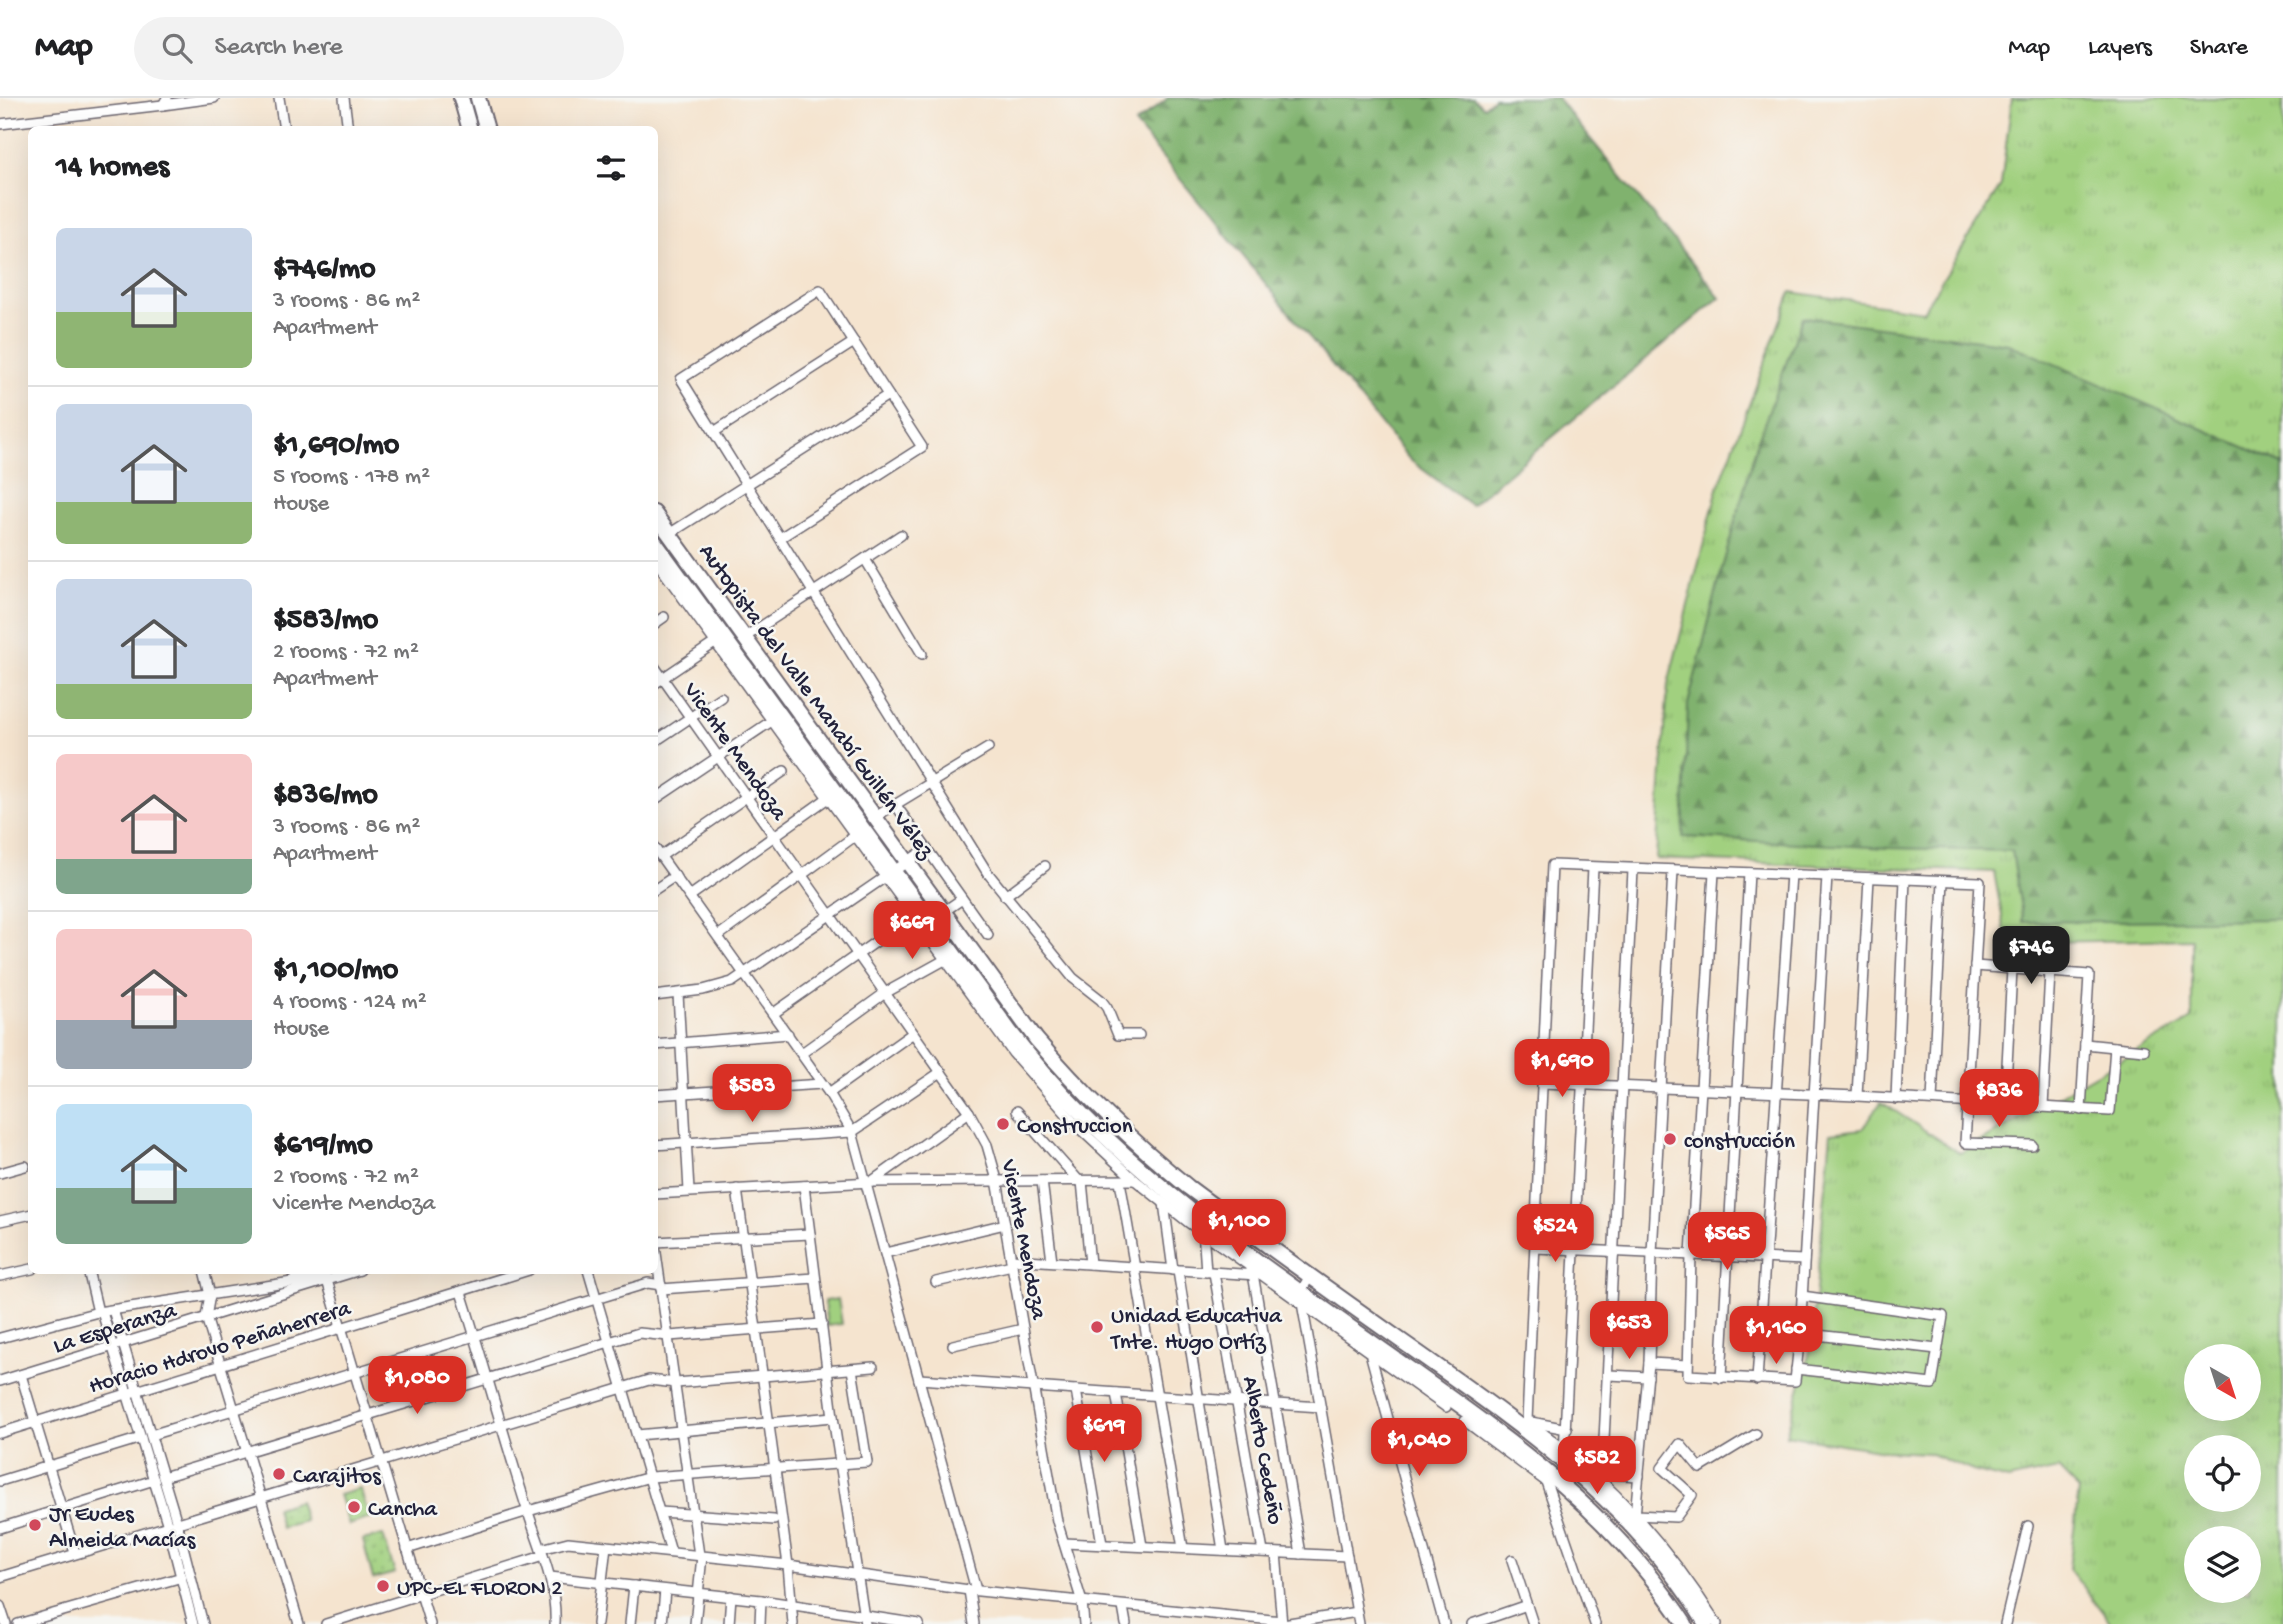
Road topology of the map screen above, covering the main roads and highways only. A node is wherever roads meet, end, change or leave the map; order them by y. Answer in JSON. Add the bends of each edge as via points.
{"nodes":[{"id":1,"x":461,"y":98,"type":"edge"},
{"id":2,"x":478,"y":98,"type":"edge"},
{"id":3,"x":469,"y":126,"type":"edge"},
{"id":4,"x":486,"y":126,"type":"edge"},
{"id":5,"x":658,"y":519,"type":"edge"},
{"id":6,"x":658,"y":559,"type":"edge"},
{"id":7,"x":1685,"y":1624,"type":"edge"},
{"id":8,"x":1706,"y":1624,"type":"edge"}],
"edges":[{"from":1,"to":3,"type":"main road"},
{"from":2,"to":4,"type":"main road"},
{"from":5,"to":8,"type":"main road","name":"Autopista del Valle Manabí Guillén Vélez","via":[[1036,1039],[1098,1106],[1188,1187],[1567,1455],[1635,1521]]},
{"from":6,"to":7,"type":"main road","name":"Autopista del Valle Manabí Guillén Vélez","via":[[950,957],[1048,1080],[1143,1180],[1540,1465],[1618,1536]]}]}
